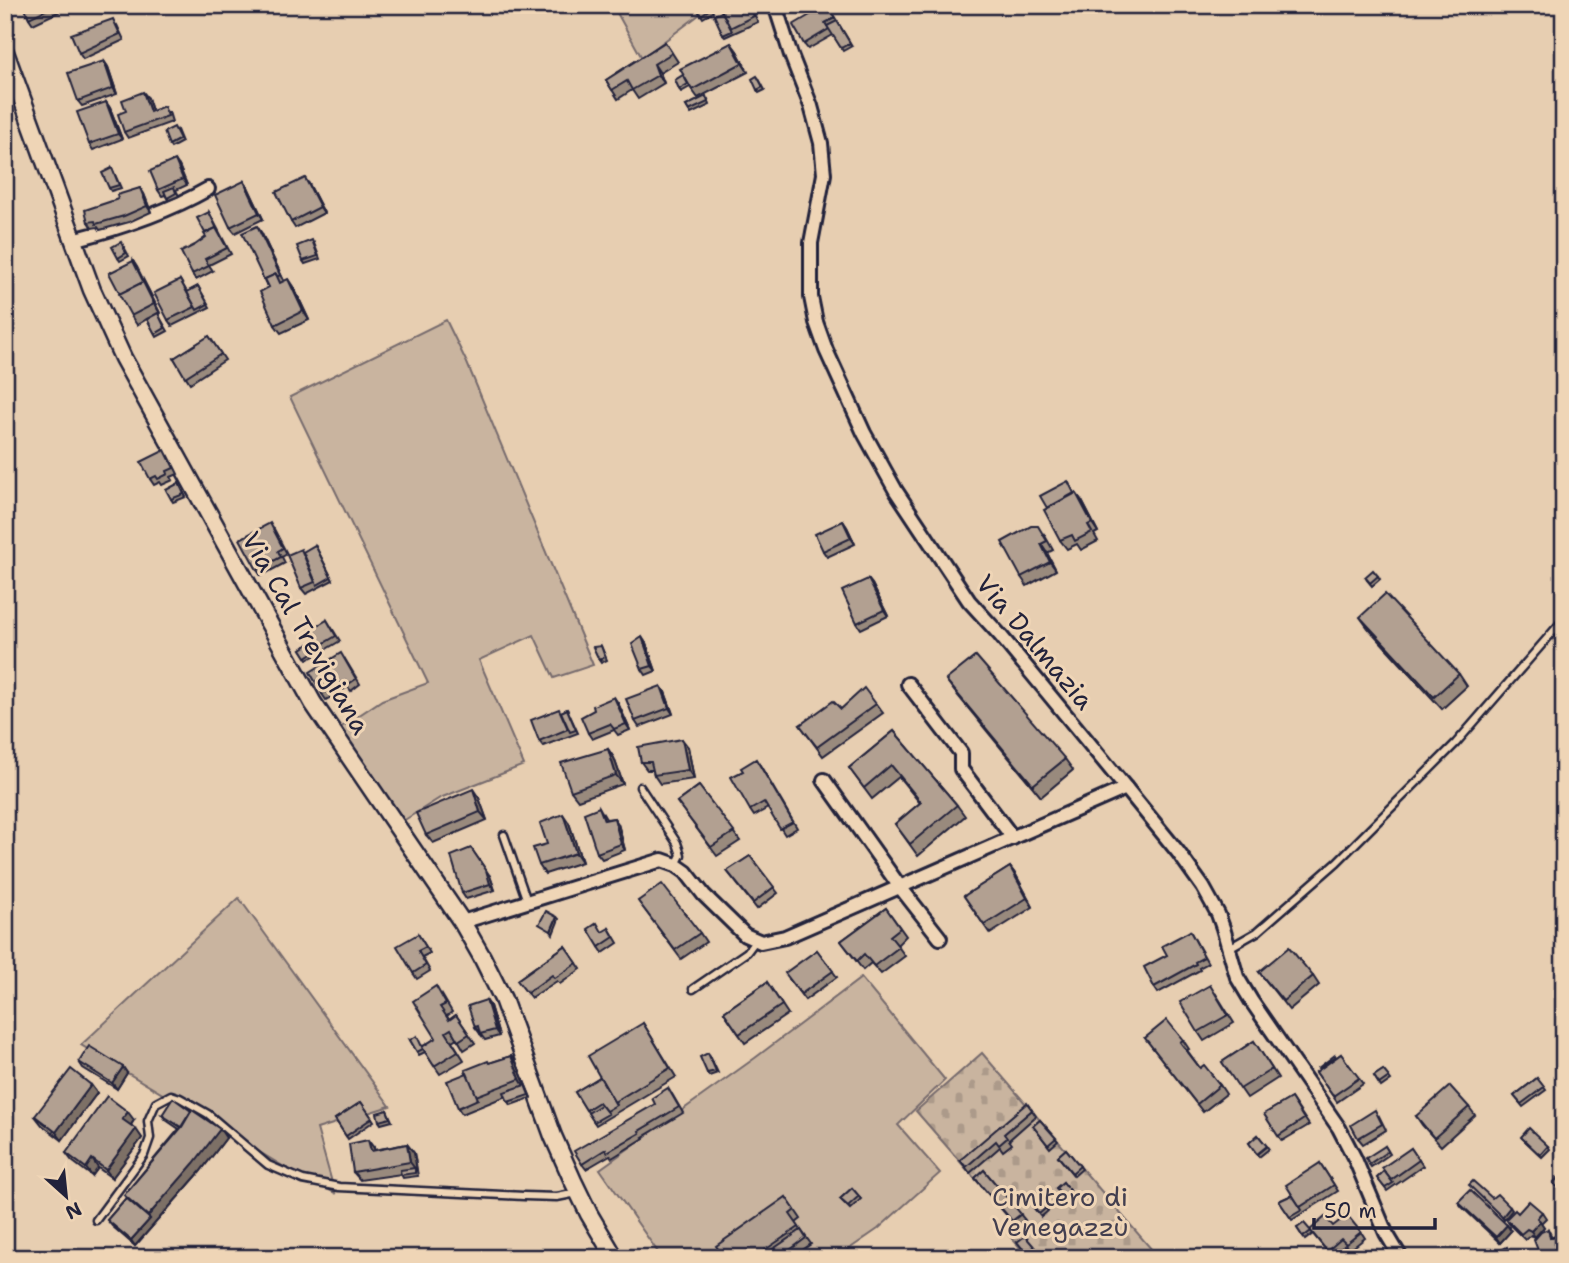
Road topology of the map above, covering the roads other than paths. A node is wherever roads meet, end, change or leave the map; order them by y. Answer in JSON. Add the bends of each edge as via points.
{"nodes":[{"id":1,"x":775,"y":5,"type":"edge"},
{"id":2,"x":5,"y":52,"type":"edge"},
{"id":3,"x":208,"y":189,"type":"dead end"},
{"id":4,"x":73,"y":240,"type":"junction"},
{"id":5,"x":1564,"y":619,"type":"edge"},
{"id":6,"x":908,"y":684,"type":"dead end"},
{"id":7,"x":824,"y":780,"type":"dead end"},
{"id":8,"x":640,"y":787,"type":"dead end"},
{"id":9,"x":1126,"y":788,"type":"junction"},
{"id":10,"x":504,"y":835,"type":"dead end"},
{"id":11,"x":1013,"y":838,"type":"junction"},
{"id":12,"x":676,"y":865,"type":"junction"},
{"id":13,"x":900,"y":887,"type":"junction"},
{"id":14,"x":527,"y":901,"type":"junction"},
{"id":15,"x":462,"y":922,"type":"junction"},
{"id":16,"x":940,"y":937,"type":"dead end"},
{"id":17,"x":755,"y":940,"type":"junction"},
{"id":18,"x":1229,"y":948,"type":"junction"},
{"id":19,"x":693,"y":989,"type":"dead end"},
{"id":20,"x":579,"y":1193,"type":"junction"},
{"id":21,"x":96,"y":1220,"type":"dead end"},
{"id":22,"x":615,"y":1258,"type":"edge"},
{"id":23,"x":1401,"y":1258,"type":"edge"}],
"edges":[{"from":1,"to":9,"type":"street","name":"Via Dalmazia","via":[[821,143],[824,174],[811,243],[811,297],[826,350],[896,491],[968,601]]},
{"from":2,"to":4,"type":"street","name":"Via Cal Trevigiana"},
{"from":3,"to":4,"type":"street","via":[[110,231]]},
{"from":4,"to":15,"type":"street","name":"Via Cal Trevigiana","via":[[123,358],[313,703]]},
{"from":5,"to":18,"type":"lane","via":[[1456,743],[1346,853],[1257,932]]},
{"from":6,"to":11,"type":"street","via":[[961,753],[961,769]]},
{"from":7,"to":13,"type":"street"},
{"from":8,"to":12,"type":"lane","via":[[677,843],[681,855]]},
{"from":9,"to":11,"type":"street"},
{"from":9,"to":18,"type":"street","name":"Via Dalmazia","via":[[1203,887]]},
{"from":10,"to":14,"type":"lane"},
{"from":11,"to":13,"type":"street"},
{"from":12,"to":14,"type":"street","via":[[662,860]]},
{"from":12,"to":17,"type":"street"},
{"from":13,"to":16,"type":"street"},
{"from":13,"to":17,"type":"street","via":[[785,937]]},
{"from":14,"to":15,"type":"street"},
{"from":15,"to":20,"type":"street","name":"Via Cal Trevigiana","via":[[503,999]]},
{"from":17,"to":19,"type":"lane","via":[[747,952]]},
{"from":18,"to":23,"type":"street","name":"Via Dalmazia","via":[[1242,988],[1348,1142]]},
{"from":20,"to":21,"type":"lane","via":[[524,1196],[339,1187],[303,1181],[268,1165],[208,1114],[171,1095],[156,1103],[148,1121],[150,1138],[144,1155]]},
{"from":20,"to":22,"type":"street","name":"Via Cal Trevigiana"}]}
